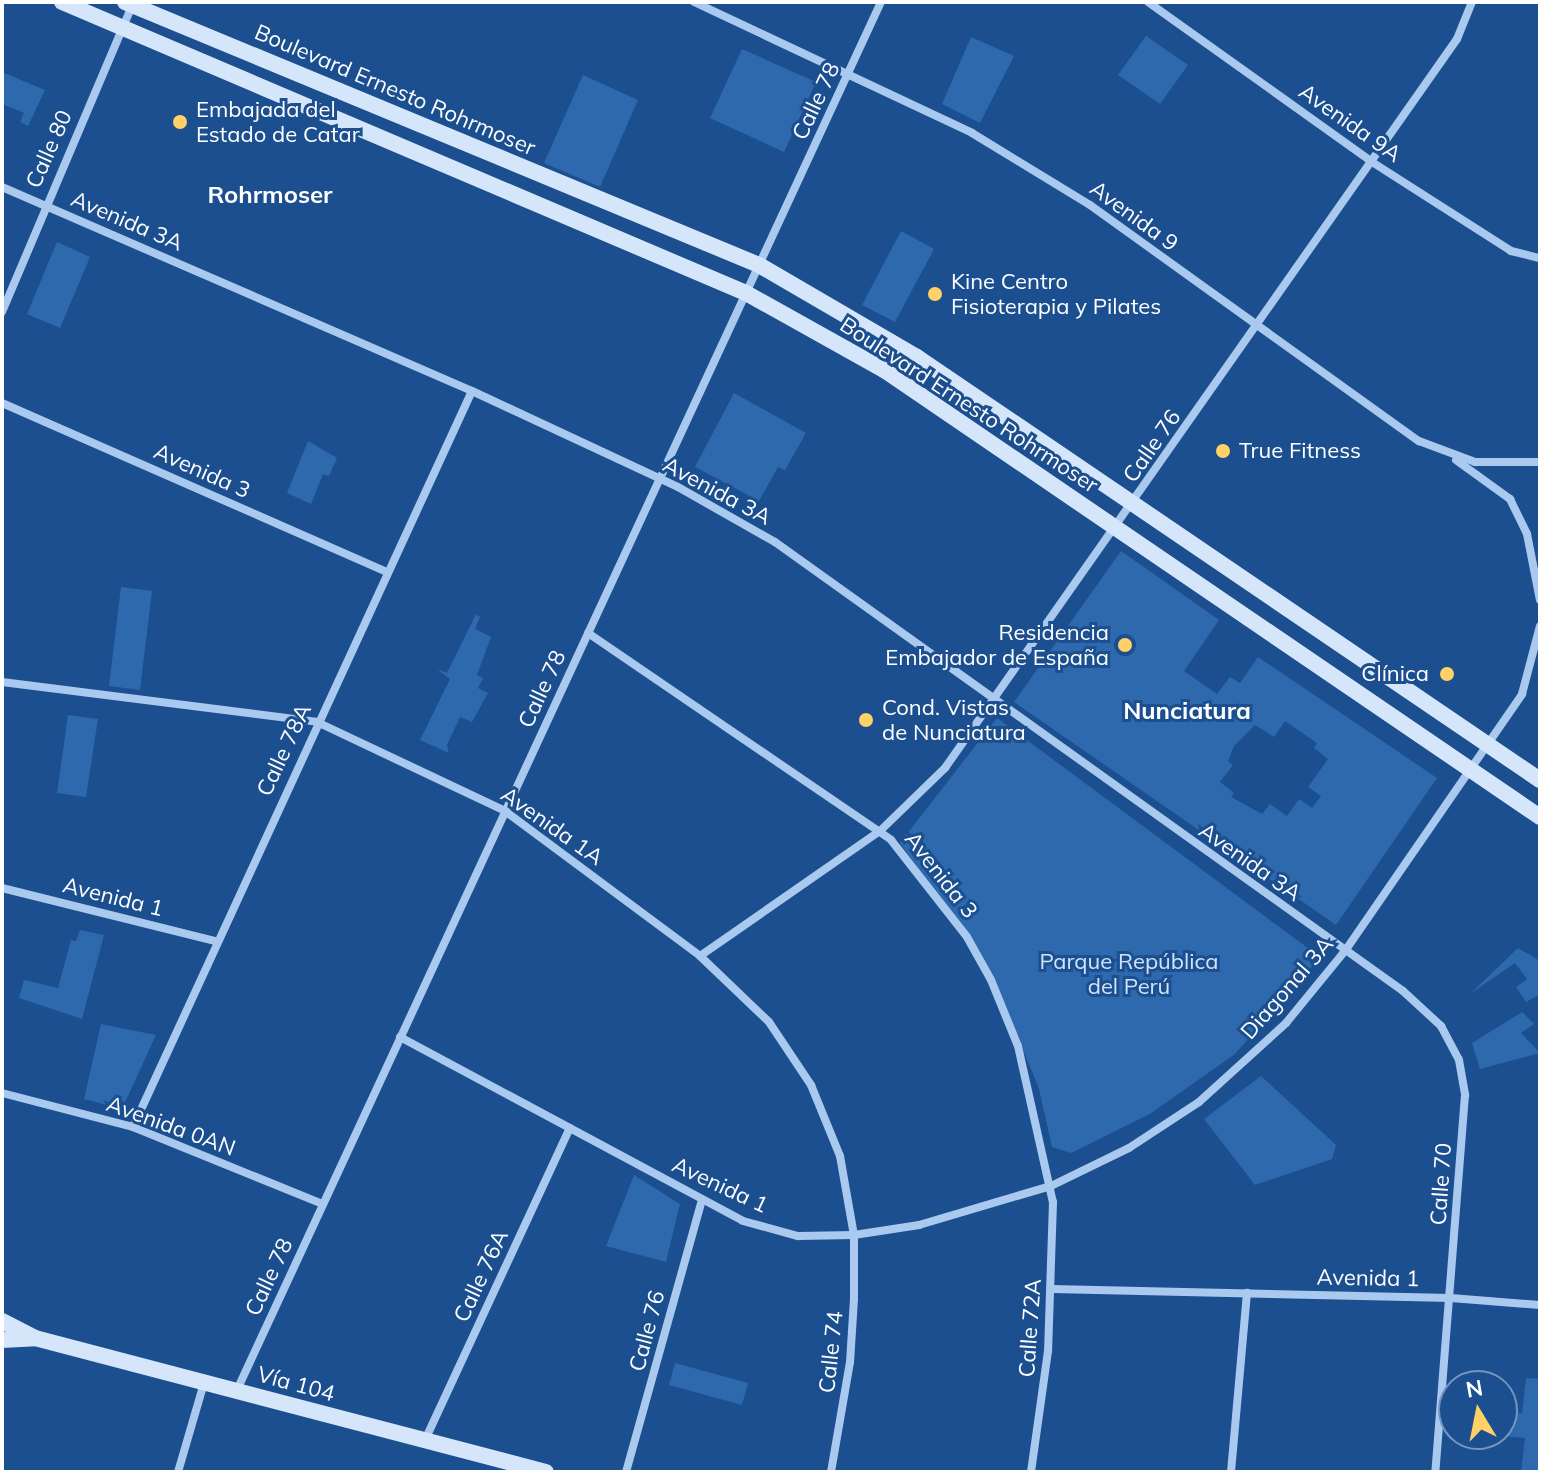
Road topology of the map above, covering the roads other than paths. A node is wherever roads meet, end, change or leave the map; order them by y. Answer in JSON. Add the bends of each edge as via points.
{"nodes":[{"id":1,"x":62,"y":2,"type":"edge"},
{"id":2,"x":694,"y":2,"type":"edge"},
{"id":3,"x":881,"y":2,"type":"edge"},
{"id":4,"x":1148,"y":2,"type":"edge"},
{"id":5,"x":1472,"y":2,"type":"edge"},
{"id":6,"x":131,"y":3,"type":"edge"},
{"id":7,"x":123,"y":28,"type":"junction"},
{"id":8,"x":849,"y":75,"type":"junction"},
{"id":9,"x":1372,"y":162,"type":"junction"},
{"id":10,"x":2,"y":187,"type":"edge"},
{"id":11,"x":44,"y":205,"type":"junction"},
{"id":12,"x":1540,"y":258,"type":"edge"},
{"id":13,"x":759,"y":265,"type":"junction"},
{"id":14,"x":746,"y":293,"type":"junction"},
{"id":15,"x":2,"y":312,"type":"edge"},
{"id":16,"x":1256,"y":328,"type":"junction"},
{"id":17,"x":472,"y":391,"type":"junction"},
{"id":18,"x":2,"y":403,"type":"edge"},
{"id":19,"x":1448,"y":456,"type":"junction"},
{"id":20,"x":1540,"y":462,"type":"edge"},
{"id":21,"x":659,"y":480,"type":"junction"},
{"id":22,"x":1134,"y":504,"type":"junction"},
{"id":23,"x":1116,"y":529,"type":"junction"},
{"id":24,"x":387,"y":572,"type":"junction"},
{"id":25,"x":1540,"y":600,"type":"edge"},
{"id":26,"x":1540,"y":626,"type":"edge"},
{"id":27,"x":588,"y":633,"type":"junction"},
{"id":28,"x":2,"y":682,"type":"edge"},
{"id":29,"x":994,"y":704,"type":"junction"},
{"id":30,"x":317,"y":722,"type":"junction"},
{"id":31,"x":1486,"y":746,"type":"junction"},
{"id":32,"x":1469,"y":771,"type":"junction"},
{"id":33,"x":1540,"y":780,"type":"edge"},
{"id":34,"x":505,"y":811,"type":"junction"},
{"id":35,"x":1540,"y":817,"type":"edge"},
{"id":36,"x":880,"y":831,"type":"junction"},
{"id":37,"x":2,"y":888,"type":"edge"},
{"id":38,"x":215,"y":941,"type":"junction"},
{"id":39,"x":1345,"y":951,"type":"junction"},
{"id":40,"x":700,"y":956,"type":"junction"},
{"id":41,"x":400,"y":1037,"type":"junction"},
{"id":42,"x":2,"y":1093,"type":"edge"},
{"id":43,"x":133,"y":1127,"type":"junction"},
{"id":44,"x":570,"y":1128,"type":"junction"},
{"id":45,"x":1051,"y":1186,"type":"junction"},
{"id":46,"x":702,"y":1199,"type":"junction"},
{"id":47,"x":323,"y":1204,"type":"junction"},
{"id":48,"x":854,"y":1235,"type":"junction"},
{"id":49,"x":1052,"y":1289,"type":"junction"},
{"id":50,"x":1247,"y":1293,"type":"junction"},
{"id":51,"x":1451,"y":1298,"type":"junction"},
{"id":52,"x":1540,"y":1305,"type":"edge"},
{"id":53,"x":2,"y":1321,"type":"edge"},
{"id":54,"x":35,"y":1338,"type":"junction"},
{"id":55,"x":2,"y":1340,"type":"edge"},
{"id":56,"x":204,"y":1383,"type":"junction"},
{"id":57,"x":236,"y":1391,"type":"junction"},
{"id":58,"x":425,"y":1440,"type":"junction"},
{"id":59,"x":178,"y":1472,"type":"edge"},
{"id":60,"x":546,"y":1472,"type":"edge"},
{"id":61,"x":626,"y":1472,"type":"edge"},
{"id":62,"x":831,"y":1472,"type":"edge"},
{"id":63,"x":1031,"y":1472,"type":"edge"},
{"id":64,"x":1231,"y":1472,"type":"edge"},
{"id":65,"x":1435,"y":1472,"type":"edge"}],
"edges":[{"from":1,"to":7,"type":"main road","name":"Boulevard Ernesto Rohrmoser"},
{"from":2,"to":8,"type":"street","name":"Avenida 9"},
{"from":3,"to":8,"type":"street","name":"Calle 78"},
{"from":4,"to":9,"type":"street","name":"Avenida 9A"},
{"from":5,"to":9,"type":"street","name":"Calle 76","via":[[1457,39]]},
{"from":6,"to":7,"type":"street","name":"Calle 80"},
{"from":6,"to":13,"type":"main road","name":"Boulevard Ernesto Rohrmoser"},
{"from":7,"to":11,"type":"street","name":"Calle 80"},
{"from":7,"to":14,"type":"main road","name":"Boulevard Ernesto Rohrmoser"},
{"from":8,"to":13,"type":"street","name":"Calle 78"},
{"from":8,"to":16,"type":"street","name":"Avenida 9","via":[[972,133],[1090,205]]},
{"from":9,"to":12,"type":"street","name":"Avenida 9A","via":[[1511,251]]},
{"from":9,"to":16,"type":"street","name":"Calle 76"},
{"from":10,"to":11,"type":"street","name":"Avenida 3A"},
{"from":11,"to":15,"type":"street","name":"Calle 80"},
{"from":11,"to":17,"type":"street","name":"Avenida 3A"},
{"from":13,"to":14,"type":"street","name":"Calle 78"},
{"from":13,"to":22,"type":"main road","name":"Boulevard Ernesto Rohrmoser","via":[[917,357]]},
{"from":14,"to":21,"type":"street","name":"Calle 78"},
{"from":14,"to":23,"type":"main road","name":"Boulevard Ernesto Rohrmoser","via":[[884,370]]},
{"from":16,"to":19,"type":"street","name":"Avenida 9"},
{"from":16,"to":22,"type":"street","name":"Calle 76"},
{"from":17,"to":21,"type":"street","name":"Avenida 3A"},
{"from":17,"to":24,"type":"street","name":"Calle 78A"},
{"from":18,"to":24,"type":"street","name":"Avenida 3"},
{"from":19,"to":20,"type":"street","name":"Avenida 9","via":[[1502,464]]},
{"from":19,"to":25,"type":"street","via":[[1510,499],[1527,534]]},
{"from":21,"to":27,"type":"street","name":"Calle 78"},
{"from":21,"to":29,"type":"street","name":"Avenida 3A","via":[[775,542]]},
{"from":22,"to":23,"type":"street","name":"Calle 76"},
{"from":22,"to":31,"type":"main road","name":"Boulevard Ernesto Rohrmoser"},
{"from":23,"to":29,"type":"street","name":"Calle 76"},
{"from":23,"to":32,"type":"main road","name":"Boulevard Ernesto Rohrmoser"},
{"from":24,"to":30,"type":"street","name":"Calle 78A"},
{"from":26,"to":31,"type":"street","name":"Diagonal 3A","via":[[1522,694]]},
{"from":27,"to":34,"type":"street","name":"Calle 78"},
{"from":27,"to":36,"type":"street","name":"Avenida 3"},
{"from":28,"to":30,"type":"street","name":"Avenida 1A"},
{"from":29,"to":36,"type":"street","name":"Calle 76","via":[[945,768]]},
{"from":29,"to":39,"type":"street","name":"Avenida 3A"},
{"from":30,"to":34,"type":"street","name":"Avenida 1A"},
{"from":30,"to":38,"type":"street","name":"Calle 78A"},
{"from":31,"to":32,"type":"street","name":"Diagonal 3A"},
{"from":31,"to":33,"type":"main road","name":"Boulevard Ernesto Rohrmoser"},
{"from":32,"to":35,"type":"main road","name":"Boulevard Ernesto Rohrmoser"},
{"from":32,"to":39,"type":"street","name":"Diagonal 3A"},
{"from":34,"to":40,"type":"street","name":"Avenida 1A"},
{"from":34,"to":41,"type":"street","name":"Calle 78"},
{"from":36,"to":40,"type":"street","name":"Calle 76"},
{"from":36,"to":45,"type":"street","name":"Avenida 3","via":[[926,880],[991,980],[1018,1046]]},
{"from":37,"to":38,"type":"street","name":"Avenida 1"},
{"from":38,"to":43,"type":"street","name":"Calle 78A"},
{"from":39,"to":45,"type":"street","name":"Diagonal 3A","via":[[1286,1023],[1199,1102],[1129,1148]]},
{"from":39,"to":51,"type":"street","name":"Calle 70","via":[[1403,991],[1441,1026],[1459,1060],[1465,1095]]},
{"from":40,"to":48,"type":"street","name":"Avenida 1A","via":[[769,1022],[811,1085],[840,1156]]},
{"from":41,"to":44,"type":"street","name":"Avenida 1"},
{"from":41,"to":47,"type":"street","name":"Calle 78"},
{"from":42,"to":43,"type":"street","name":"Avenida 0AN"},
{"from":43,"to":47,"type":"street","name":"Avenida 0AN"},
{"from":44,"to":46,"type":"street","name":"Avenida 1"},
{"from":44,"to":58,"type":"street","name":"Calle 76A"},
{"from":45,"to":48,"type":"street","name":"Avenida 1","via":[[983,1210]]},
{"from":45,"to":49,"type":"street","name":"Calle 72A"},
{"from":46,"to":48,"type":"street","name":"Avenida 1","via":[[743,1221],[798,1236]]},
{"from":46,"to":61,"type":"street","name":"Calle 76"},
{"from":47,"to":57,"type":"street","name":"Calle 78"},
{"from":48,"to":62,"type":"street","name":"Calle 74","via":[[850,1362]]},
{"from":49,"to":50,"type":"street","name":"Avenida 1"},
{"from":49,"to":63,"type":"street","name":"Calle 72A"},
{"from":50,"to":51,"type":"street","name":"Avenida 1"},
{"from":50,"to":64,"type":"street"},
{"from":51,"to":52,"type":"street","name":"Avenida 1"},
{"from":51,"to":65,"type":"street","name":"Calle 70"},
{"from":53,"to":54,"type":"main road","name":"Vía 104"},
{"from":54,"to":55,"type":"main road","name":"Vía 104"},
{"from":54,"to":56,"type":"main road","name":"Vía 104"},
{"from":56,"to":57,"type":"main road","name":"Vía 104"},
{"from":56,"to":59,"type":"street"},
{"from":57,"to":58,"type":"main road","name":"Vía 104"},
{"from":58,"to":60,"type":"main road","name":"Vía 104"}]}
